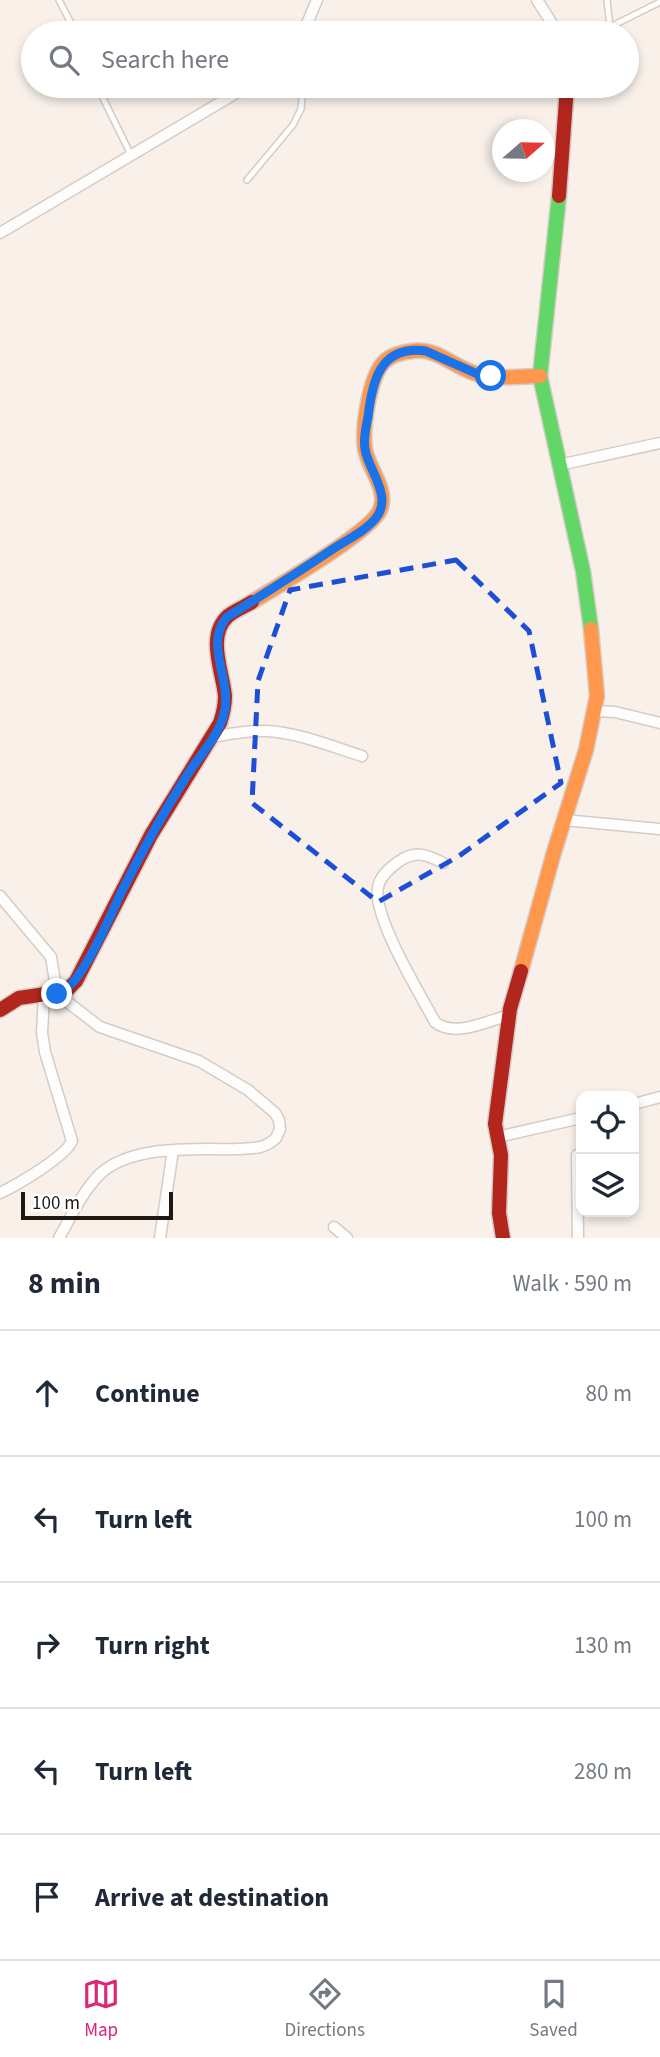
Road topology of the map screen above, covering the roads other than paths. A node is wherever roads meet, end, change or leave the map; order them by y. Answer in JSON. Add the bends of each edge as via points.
{"nodes":[{"id":1,"x":59,"y":0,"type":"edge"},
{"id":2,"x":317,"y":0,"type":"edge"},
{"id":3,"x":537,"y":0,"type":"edge"},
{"id":4,"x":607,"y":0,"type":"edge"},
{"id":5,"x":660,"y":2,"type":"edge"},
{"id":6,"x":70,"y":21,"type":"edge"},
{"id":7,"x":309,"y":21,"type":"edge"},
{"id":8,"x":550,"y":21,"type":"edge"},
{"id":9,"x":609,"y":21,"type":"edge"},
{"id":10,"x":622,"y":21,"type":"edge"},
{"id":11,"x":103,"y":98,"type":"edge"},
{"id":12,"x":227,"y":98,"type":"edge"},
{"id":13,"x":303,"y":98,"type":"edge"},
{"id":14,"x":566,"y":98,"type":"edge"},
{"id":15,"x":131,"y":155,"type":"junction"},
{"id":16,"x":247,"y":180,"type":"dead end"},
{"id":17,"x":0,"y":233,"type":"edge"},
{"id":18,"x":540,"y":376,"type":"junction"},
{"id":19,"x":660,"y":443,"type":"edge"},
{"id":20,"x":559,"y":465,"type":"junction"},
{"id":21,"x":595,"y":711,"type":"junction"},
{"id":22,"x":660,"y":723,"type":"edge"},
{"id":23,"x":212,"y":737,"type":"junction"},
{"id":24,"x":362,"y":756,"type":"dead end"},
{"id":25,"x":564,"y":820,"type":"junction"},
{"id":26,"x":660,"y":829,"type":"edge"},
{"id":27,"x":443,"y":863,"type":"dead end"},
{"id":28,"x":0,"y":896,"type":"edge"},
{"id":29,"x":51,"y":994,"type":"junction"},
{"id":30,"x":0,"y":1010,"type":"edge"},
{"id":31,"x":509,"y":1015,"type":"junction"},
{"id":32,"x":660,"y":1097,"type":"edge"},
{"id":33,"x":639,"y":1103,"type":"edge"},
{"id":34,"x":576,"y":1119,"type":"edge"},
{"id":35,"x":497,"y":1137,"type":"junction"},
{"id":36,"x":173,"y":1150,"type":"junction"},
{"id":37,"x":0,"y":1193,"type":"edge"},
{"id":38,"x":578,"y":1217,"type":"edge"},
{"id":39,"x":334,"y":1227,"type":"dead end"},
{"id":40,"x":59,"y":1238,"type":"edge"},
{"id":41,"x":160,"y":1238,"type":"edge"},
{"id":42,"x":347,"y":1238,"type":"edge"},
{"id":43,"x":503,"y":1238,"type":"edge"},
{"id":44,"x":578,"y":1238,"type":"edge"}],
"edges":[{"from":1,"to":6,"type":"lane"},
{"from":2,"to":7,"type":"street"},
{"from":3,"to":8,"type":"street"},
{"from":4,"to":9,"type":"lane"},
{"from":5,"to":10,"type":"lane"},
{"from":11,"to":15,"type":"lane"},
{"from":12,"to":15,"type":"street"},
{"from":13,"to":16,"type":"lane","via":[[299,115]]},
{"from":14,"to":18,"type":"street"},
{"from":15,"to":17,"type":"street"},
{"from":18,"to":20,"type":"street"},
{"from":18,"to":23,"type":"street","via":[[483,375],[418,350],[396,355],[382,365],[374,382],[364,443],[380,488],[380,513],[349,539],[220,624],[217,642],[226,704]]},
{"from":19,"to":20,"type":"street"},
{"from":20,"to":21,"type":"street","via":[[583,571],[597,685]]},
{"from":21,"to":22,"type":"street"},
{"from":21,"to":25,"type":"street"},
{"from":23,"to":24,"type":"street","via":[[275,732]]},
{"from":23,"to":29,"type":"street","via":[[145,843],[72,986]]},
{"from":25,"to":26,"type":"street"},
{"from":25,"to":31,"type":"street"},
{"from":27,"to":31,"type":"street","via":[[413,854],[383,875],[377,892],[388,933],[440,1027],[457,1029]]},
{"from":28,"to":29,"type":"street","via":[[51,957]]},
{"from":29,"to":30,"type":"street","via":[[25,994]]},
{"from":29,"to":36,"type":"street","via":[[100,1027],[208,1066],[248,1090],[279,1119],[276,1139],[260,1148]]},
{"from":29,"to":37,"type":"street","via":[[42,1024],[45,1052],[72,1141],[58,1157]]},
{"from":31,"to":35,"type":"street"},
{"from":32,"to":33,"type":"street"},
{"from":34,"to":35,"type":"street"},
{"from":35,"to":43,"type":"street"},
{"from":36,"to":40,"type":"street","via":[[126,1159],[106,1169],[92,1182]]},
{"from":36,"to":41,"type":"street"},
{"from":38,"to":44,"type":"street"},
{"from":39,"to":42,"type":"street"}]}
